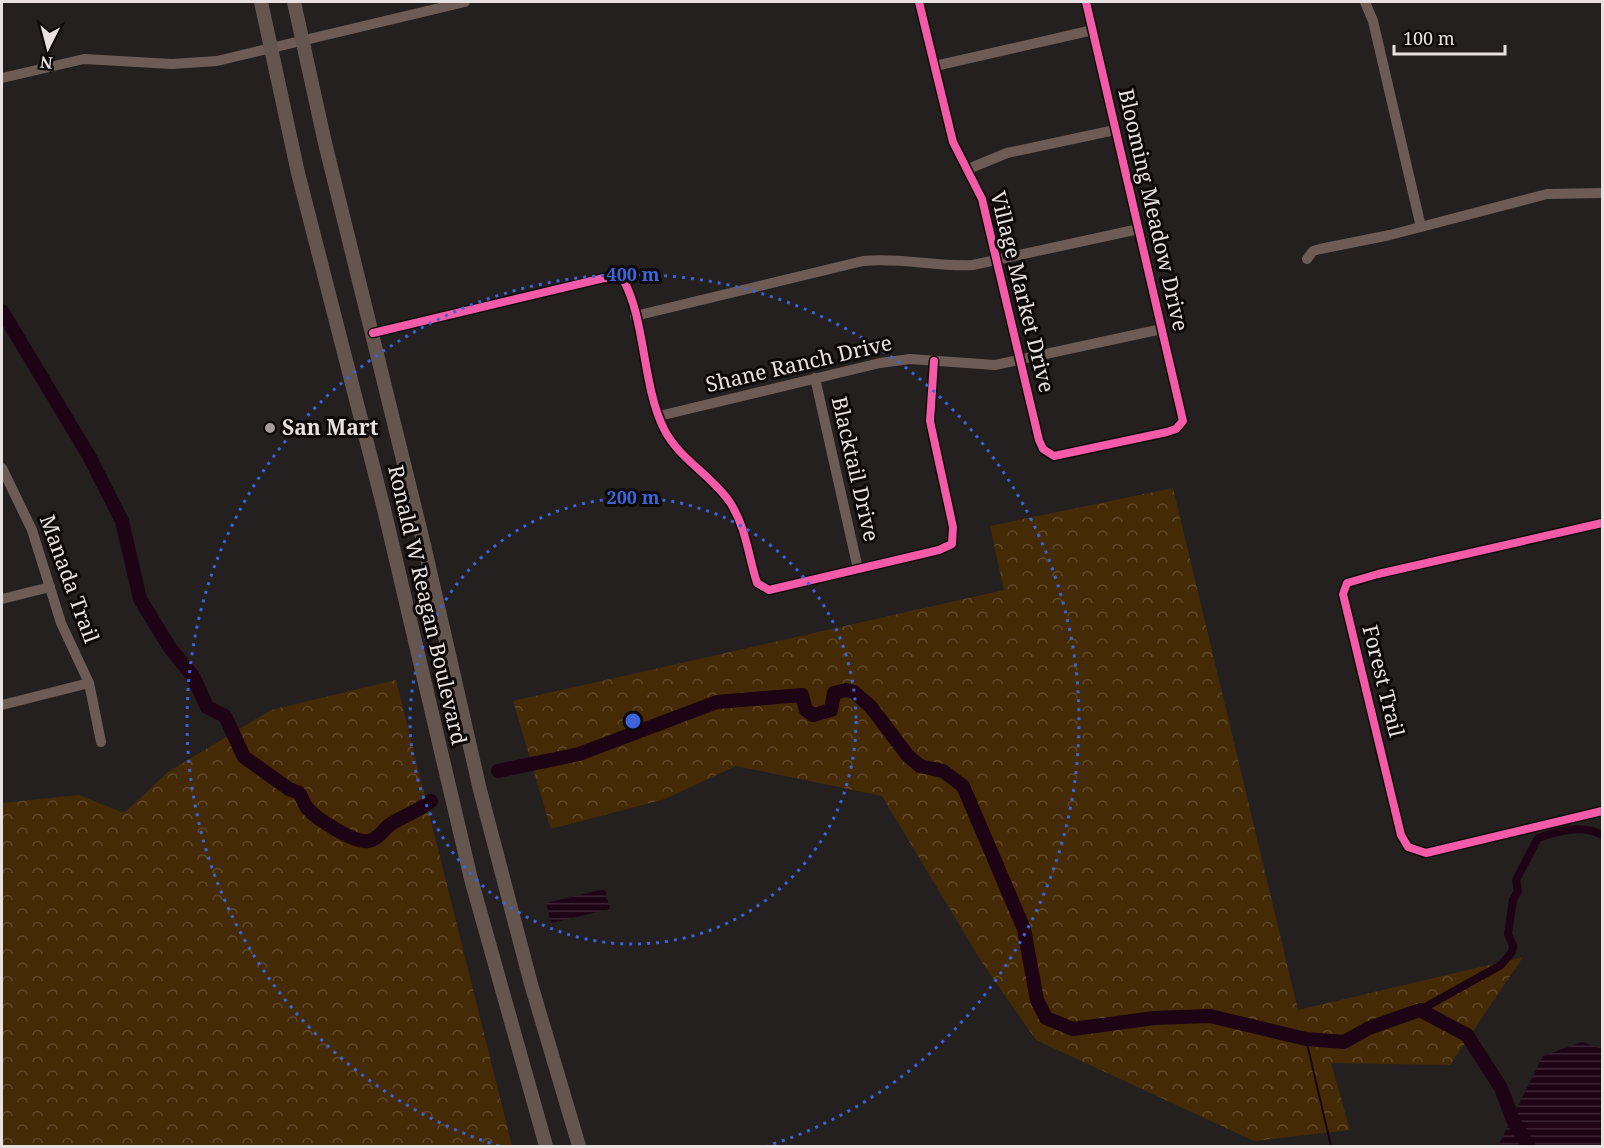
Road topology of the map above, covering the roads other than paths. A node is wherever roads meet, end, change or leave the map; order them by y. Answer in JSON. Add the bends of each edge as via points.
{"nodes":[{"id":1,"x":261,"y":2,"type":"edge"},
{"id":2,"x":294,"y":2,"type":"edge"},
{"id":3,"x":465,"y":2,"type":"edge"},
{"id":4,"x":920,"y":2,"type":"edge"},
{"id":5,"x":1086,"y":2,"type":"edge"},
{"id":6,"x":1365,"y":2,"type":"edge"},
{"id":7,"x":1093,"y":30,"type":"junction"},
{"id":8,"x":302,"y":42,"type":"junction"},
{"id":9,"x":270,"y":49,"type":"junction"},
{"id":10,"x":935,"y":66,"type":"junction"},
{"id":11,"x":2,"y":78,"type":"edge"},
{"id":12,"x":1115,"y":130,"type":"junction"},
{"id":13,"x":968,"y":170,"type":"junction"},
{"id":14,"x":1602,"y":193,"type":"edge"},
{"id":15,"x":1421,"y":227,"type":"junction"},
{"id":16,"x":1139,"y":229,"type":"junction"},
{"id":17,"x":1307,"y":259,"type":"dead end"},
{"id":18,"x":997,"y":261,"type":"junction"},
{"id":19,"x":635,"y":316,"type":"junction"},
{"id":20,"x":1162,"y":329,"type":"junction"},
{"id":21,"x":373,"y":333,"type":"junction"},
{"id":22,"x":1020,"y":360,"type":"junction"},
{"id":23,"x":934,"y":361,"type":"junction"},
{"id":24,"x":815,"y":378,"type":"junction"},
{"id":25,"x":659,"y":416,"type":"junction"},
{"id":26,"x":1047,"y":454,"type":"joint"},
{"id":27,"x":2,"y":468,"type":"edge"},
{"id":28,"x":5,"y":481,"type":"edge"},
{"id":29,"x":1602,"y":523,"type":"edge"},
{"id":30,"x":858,"y":569,"type":"junction"},
{"id":31,"x":50,"y":586,"type":"junction"},
{"id":32,"x":2,"y":599,"type":"edge"},
{"id":33,"x":89,"y":683,"type":"junction"},
{"id":34,"x":2,"y":705,"type":"edge"},
{"id":35,"x":101,"y":742,"type":"dead end"},
{"id":36,"x":1602,"y":811,"type":"edge"},
{"id":37,"x":546,"y":1146,"type":"edge"},
{"id":38,"x":579,"y":1146,"type":"edge"}],
"edges":[{"from":1,"to":9,"type":"main road","name":"Ronald W Reagan Boulevard"},
{"from":2,"to":8,"type":"main road","name":"Ronald W Reagan Boulevard"},
{"from":3,"to":8,"type":"street"},
{"from":4,"to":10,"type":"street","name":"Village Market Drive"},
{"from":5,"to":7,"type":"street","name":"Blooming Meadow Drive"},
{"from":6,"to":15,"type":"street","via":[[1373,21]]},
{"from":7,"to":10,"type":"street"},
{"from":7,"to":12,"type":"street","name":"Blooming Meadow Drive"},
{"from":8,"to":9,"type":"street"},
{"from":8,"to":21,"type":"main road","name":"Ronald W Reagan Boulevard"},
{"from":9,"to":11,"type":"street","via":[[187,64],[84,59]]},
{"from":9,"to":37,"type":"main road","name":"Ronald W Reagan Boulevard","via":[[471,879]]},
{"from":10,"to":13,"type":"street","name":"Village Market Drive","via":[[953,142]]},
{"from":12,"to":13,"type":"street","via":[[1007,153]]},
{"from":12,"to":16,"type":"street","name":"Blooming Meadow Drive"},
{"from":13,"to":18,"type":"street","name":"Village Market Drive","via":[[982,199]]},
{"from":14,"to":15,"type":"street","via":[[1547,194]]},
{"from":15,"to":17,"type":"street","via":[[1320,249]]},
{"from":16,"to":18,"type":"street"},
{"from":16,"to":20,"type":"street","name":"Blooming Meadow Drive"},
{"from":18,"to":19,"type":"street","via":[[954,266],[863,261]]},
{"from":18,"to":22,"type":"street","name":"Village Market Drive"},
{"from":19,"to":21,"type":"street","via":[[627,286],[623,279],[615,277]]},
{"from":19,"to":25,"type":"street"},
{"from":20,"to":22,"type":"street","name":"Shane Ranch Drive"},
{"from":20,"to":26,"type":"street","name":"Blooming Meadow Drive","via":[[1182,414],[1180,426],[1062,456]]},
{"from":21,"to":38,"type":"main road","name":"Ronald W Reagan Boulevard","via":[[480,790]]},
{"from":22,"to":23,"type":"street","name":"Shane Ranch Drive","via":[[981,366]]},
{"from":22,"to":26,"type":"street","name":"Village Market Drive","via":[[1039,440]]},
{"from":23,"to":24,"type":"street","name":"Shane Ranch Drive","via":[[898,360]]},
{"from":23,"to":30,"type":"street","via":[[930,421],[953,527],[952,544]]},
{"from":24,"to":25,"type":"street","name":"Shane Ranch Drive"},
{"from":24,"to":30,"type":"street","name":"Blacktail Drive"},
{"from":25,"to":30,"type":"street","via":[[672,442],[717,486],[739,517],[754,574],[762,588],[777,589]]},
{"from":27,"to":28,"type":"street","name":"Manada Trail"},
{"from":28,"to":31,"type":"street","name":"Manada Trail","via":[[33,530]]},
{"from":29,"to":36,"type":"street","name":"Forest Trail","via":[[1377,574],[1347,583],[1343,594],[1401,835],[1408,847],[1426,853]]},
{"from":31,"to":32,"type":"street"},
{"from":31,"to":33,"type":"street","name":"Manada Trail","via":[[61,623]]},
{"from":33,"to":34,"type":"street"},
{"from":33,"to":35,"type":"street","name":"Manada Trail"}]}
